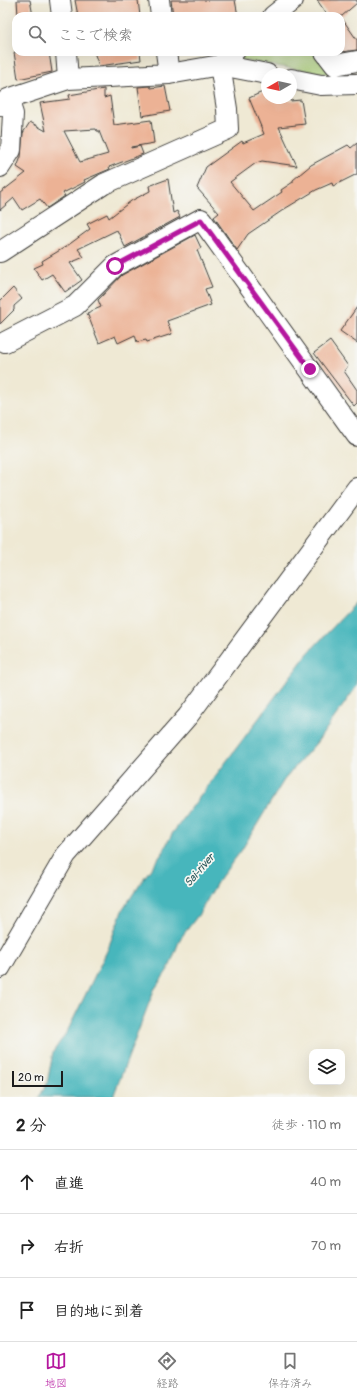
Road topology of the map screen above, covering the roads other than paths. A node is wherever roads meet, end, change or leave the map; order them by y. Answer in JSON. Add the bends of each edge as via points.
{"nodes":[{"id":1,"x":60,"y":0,"type":"edge"},
{"id":2,"x":159,"y":0,"type":"edge"},
{"id":3,"x":62,"y":12,"type":"edge"},
{"id":4,"x":160,"y":12,"type":"edge"},
{"id":5,"x":66,"y":56,"type":"edge"},
{"id":6,"x":167,"y":56,"type":"edge"},
{"id":7,"x":328,"y":56,"type":"edge"},
{"id":8,"x":227,"y":58,"type":"edge"},
{"id":9,"x":357,"y":61,"type":"edge"},
{"id":10,"x":261,"y":72,"type":"edge"},
{"id":11,"x":169,"y":74,"type":"junction"},
{"id":12,"x":68,"y":79,"type":"junction"},
{"id":13,"x":297,"y":80,"type":"edge"},
{"id":14,"x":357,"y":84,"type":"edge"},
{"id":15,"x":4,"y":103,"type":"edge"},
{"id":16,"x":0,"y":167,"type":"edge"},
{"id":17,"x":0,"y":252,"type":"edge"},
{"id":18,"x":5,"y":342,"type":"dead end"},
{"id":19,"x":357,"y":436,"type":"edge"},
{"id":20,"x":357,"y":488,"type":"edge"},
{"id":21,"x":0,"y":968,"type":"edge"}],
"edges":[{"from":1,"to":3,"type":"street"},
{"from":2,"to":4,"type":"street"},
{"from":5,"to":12,"type":"street"},
{"from":6,"to":11,"type":"street"},
{"from":7,"to":9,"type":"street","via":[[335,65]]},
{"from":8,"to":10,"type":"street"},
{"from":8,"to":11,"type":"street"},
{"from":8,"to":17,"type":"street","via":[[228,129],[104,184]]},
{"from":11,"to":12,"type":"street"},
{"from":12,"to":15,"type":"street"},
{"from":13,"to":14,"type":"street","via":[[321,85]]},
{"from":15,"to":16,"type":"street","via":[[13,114],[11,150]]},
{"from":18,"to":19,"type":"street","via":[[75,306],[115,266],[201,220]]},
{"from":20,"to":21,"type":"street","via":[[188,716],[66,854]]}]}
